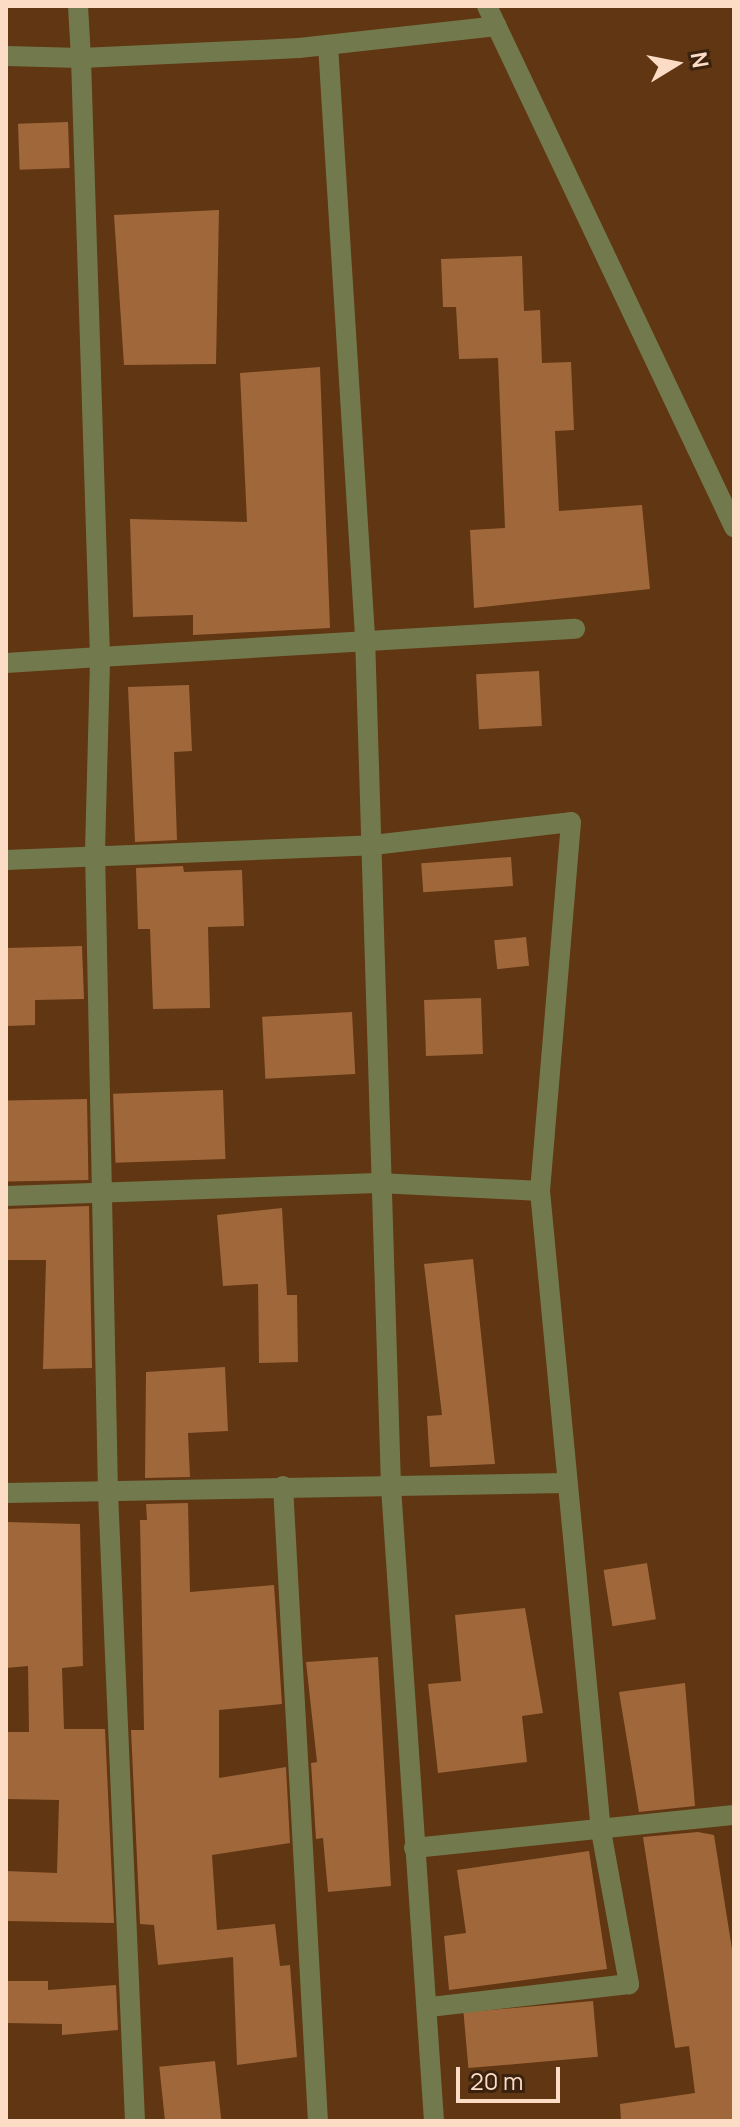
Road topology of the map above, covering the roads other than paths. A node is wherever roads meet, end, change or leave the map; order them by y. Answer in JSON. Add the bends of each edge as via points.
{"nodes":[{"id":1,"x":78,"y":6,"type":"edge"},
{"id":2,"x":487,"y":6,"type":"edge"},
{"id":3,"x":497,"y":26,"type":"junction"},
{"id":4,"x":328,"y":45,"type":"junction"},
{"id":5,"x":6,"y":56,"type":"edge"},
{"id":6,"x":81,"y":58,"type":"junction"},
{"id":7,"x":734,"y":527,"type":"edge"},
{"id":8,"x":575,"y":629,"type":"dead end"},
{"id":9,"x":365,"y":636,"type":"junction"},
{"id":10,"x":100,"y":657,"type":"junction"},
{"id":11,"x":6,"y":663,"type":"edge"},
{"id":12,"x":373,"y":845,"type":"junction"},
{"id":13,"x":95,"y":852,"type":"junction"},
{"id":14,"x":6,"y":860,"type":"edge"},
{"id":15,"x":378,"y":1183,"type":"junction"},
{"id":16,"x":540,"y":1191,"type":"junction"},
{"id":17,"x":107,"y":1194,"type":"junction"},
{"id":18,"x":6,"y":1196,"type":"edge"},
{"id":19,"x":567,"y":1483,"type":"junction"},
{"id":20,"x":283,"y":1486,"type":"junction"},
{"id":21,"x":391,"y":1487,"type":"junction"},
{"id":22,"x":108,"y":1492,"type":"junction"},
{"id":23,"x":6,"y":1493,"type":"edge"},
{"id":24,"x":734,"y":1815,"type":"edge"},
{"id":25,"x":601,"y":1831,"type":"junction"},
{"id":26,"x":414,"y":1848,"type":"junction"},
{"id":27,"x":431,"y":2007,"type":"junction"},
{"id":28,"x":135,"y":2121,"type":"edge"},
{"id":29,"x":318,"y":2121,"type":"edge"},
{"id":30,"x":434,"y":2121,"type":"edge"}],
"edges":[{"from":1,"to":6,"type":"street"},
{"from":2,"to":3,"type":"street"},
{"from":3,"to":4,"type":"street"},
{"from":3,"to":7,"type":"street"},
{"from":4,"to":6,"type":"street"},
{"from":4,"to":9,"type":"street"},
{"from":5,"to":6,"type":"street"},
{"from":6,"to":10,"type":"street"},
{"from":8,"to":9,"type":"street"},
{"from":9,"to":10,"type":"street"},
{"from":9,"to":12,"type":"street"},
{"from":10,"to":11,"type":"street"},
{"from":10,"to":13,"type":"street"},
{"from":12,"to":13,"type":"street"},
{"from":12,"to":15,"type":"street"},
{"from":12,"to":16,"type":"street","via":[[571,822]]},
{"from":13,"to":14,"type":"street"},
{"from":13,"to":17,"type":"street"},
{"from":15,"to":16,"type":"street"},
{"from":15,"to":17,"type":"street"},
{"from":15,"to":21,"type":"street"},
{"from":16,"to":19,"type":"street"},
{"from":17,"to":18,"type":"street"},
{"from":17,"to":22,"type":"street"},
{"from":19,"to":21,"type":"street"},
{"from":19,"to":25,"type":"street"},
{"from":20,"to":21,"type":"street"},
{"from":20,"to":22,"type":"street"},
{"from":20,"to":29,"type":"street"},
{"from":21,"to":26,"type":"street"},
{"from":22,"to":23,"type":"street"},
{"from":22,"to":28,"type":"street"},
{"from":24,"to":25,"type":"street"},
{"from":25,"to":26,"type":"street"},
{"from":25,"to":27,"type":"street","via":[[629,1984]]},
{"from":26,"to":27,"type":"street"},
{"from":27,"to":30,"type":"street"}]}
